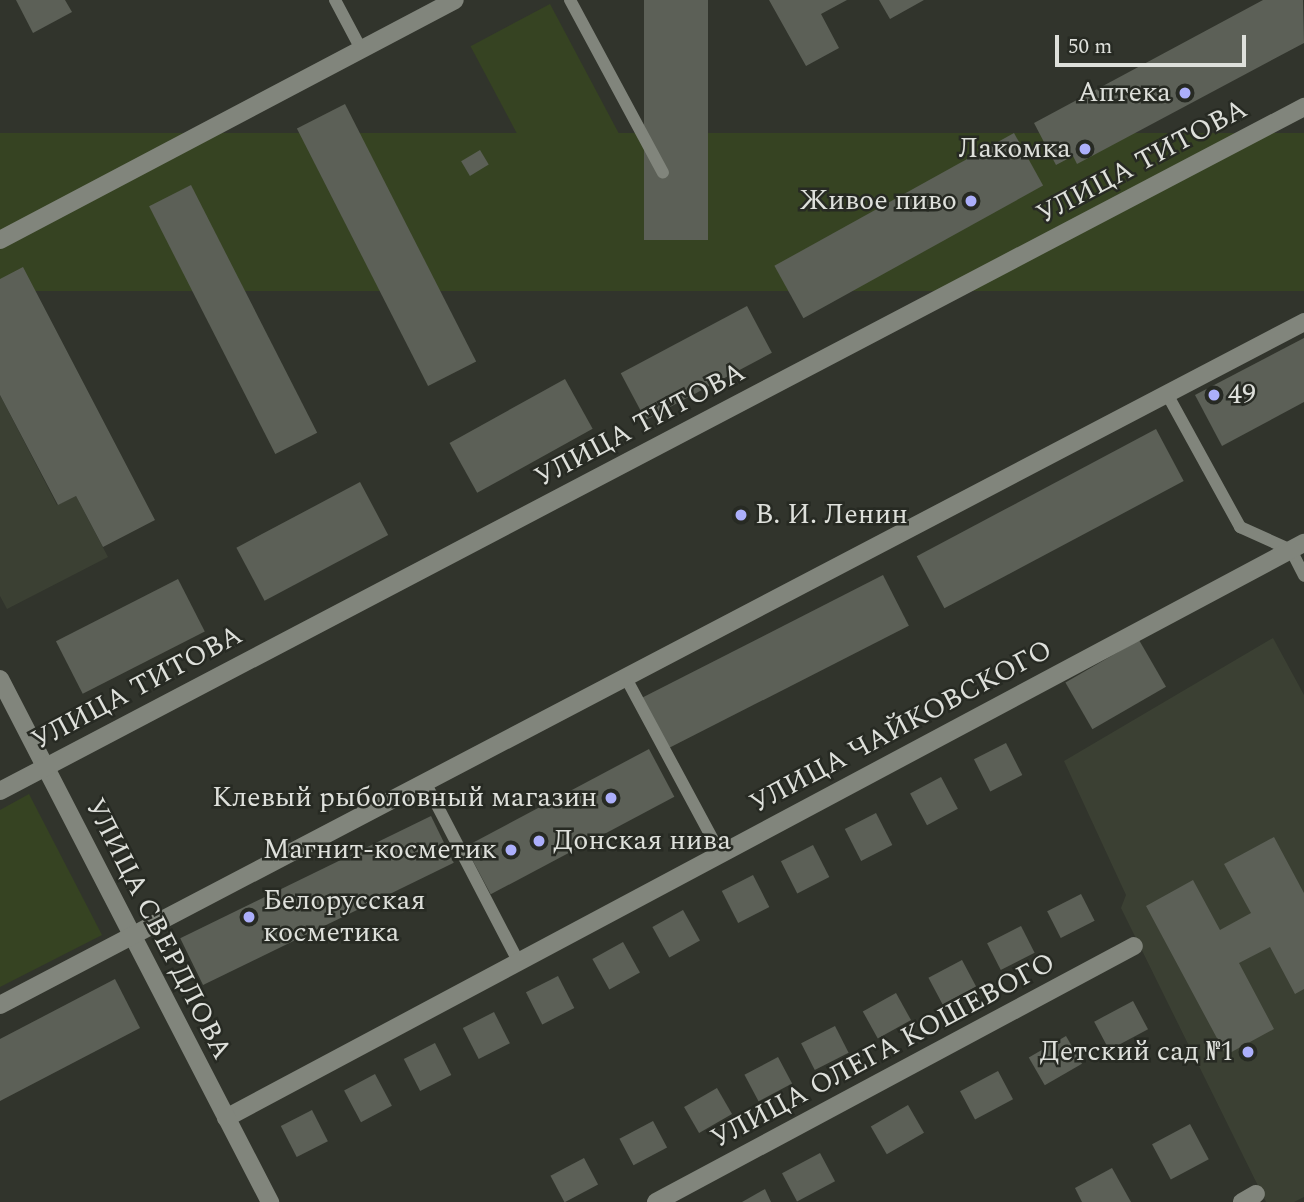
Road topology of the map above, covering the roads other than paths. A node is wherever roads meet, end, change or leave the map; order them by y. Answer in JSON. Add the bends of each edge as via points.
{"nodes":[{"id":1,"x":335,"y":0,"type":"edge"},
{"id":2,"x":455,"y":0,"type":"edge"},
{"id":3,"x":570,"y":0,"type":"edge"},
{"id":4,"x":361,"y":49,"type":"junction"},
{"id":5,"x":1304,"y":107,"type":"edge"},
{"id":6,"x":663,"y":173,"type":"dead end"},
{"id":7,"x":0,"y":240,"type":"edge"},
{"id":8,"x":1304,"y":322,"type":"edge"},
{"id":9,"x":1167,"y":394,"type":"junction"},
{"id":10,"x":1297,"y":547,"type":"edge"},
{"id":11,"x":1304,"y":576,"type":"edge"},
{"id":12,"x":0,"y":679,"type":"edge"},
{"id":13,"x":627,"y":680,"type":"junction"},
{"id":14,"x":45,"y":766,"type":"junction"},
{"id":15,"x":427,"y":786,"type":"junction"},
{"id":16,"x":0,"y":791,"type":"edge"},
{"id":17,"x":720,"y":853,"type":"junction"},
{"id":18,"x":134,"y":938,"type":"junction"},
{"id":19,"x":1134,"y":946,"type":"dead end"},
{"id":20,"x":517,"y":961,"type":"junction"},
{"id":21,"x":0,"y":1005,"type":"edge"},
{"id":22,"x":226,"y":1118,"type":"junction"},
{"id":23,"x":270,"y":1202,"type":"edge"},
{"id":24,"x":656,"y":1202,"type":"edge"}],
"edges":[{"from":1,"to":4,"type":"lane"},
{"from":2,"to":4,"type":"street"},
{"from":3,"to":6,"type":"lane"},
{"from":4,"to":7,"type":"street"},
{"from":5,"to":14,"type":"street","name":"УЛИЦА ТИТОВА"},
{"from":8,"to":9,"type":"street"},
{"from":9,"to":10,"type":"lane","via":[[1240,527]]},
{"from":9,"to":13,"type":"street"},
{"from":10,"to":11,"type":"lane"},
{"from":10,"to":17,"type":"street","name":"УЛИЦА ЧАЙКОВСКОГО"},
{"from":12,"to":14,"type":"street","name":"УЛИЦА СВЕРДЛОВА"},
{"from":13,"to":15,"type":"street"},
{"from":13,"to":17,"type":"lane"},
{"from":14,"to":16,"type":"street","name":"УЛИЦА ТИТОВА"},
{"from":14,"to":18,"type":"street","name":"УЛИЦА СВЕРДЛОВА"},
{"from":15,"to":18,"type":"street"},
{"from":15,"to":20,"type":"lane"},
{"from":17,"to":20,"type":"street","name":"УЛИЦА ЧАЙКОВСКОГО"},
{"from":18,"to":21,"type":"street"},
{"from":18,"to":22,"type":"street","name":"УЛИЦА СВЕРДЛОВА"},
{"from":19,"to":24,"type":"street","name":"УЛИЦА ОЛЕГА КОШЕВОГО"},
{"from":20,"to":22,"type":"street","name":"УЛИЦА ЧАЙКОВСКОГО"},
{"from":22,"to":23,"type":"street","name":"УЛИЦА СВЕРДЛОВА"}]}
